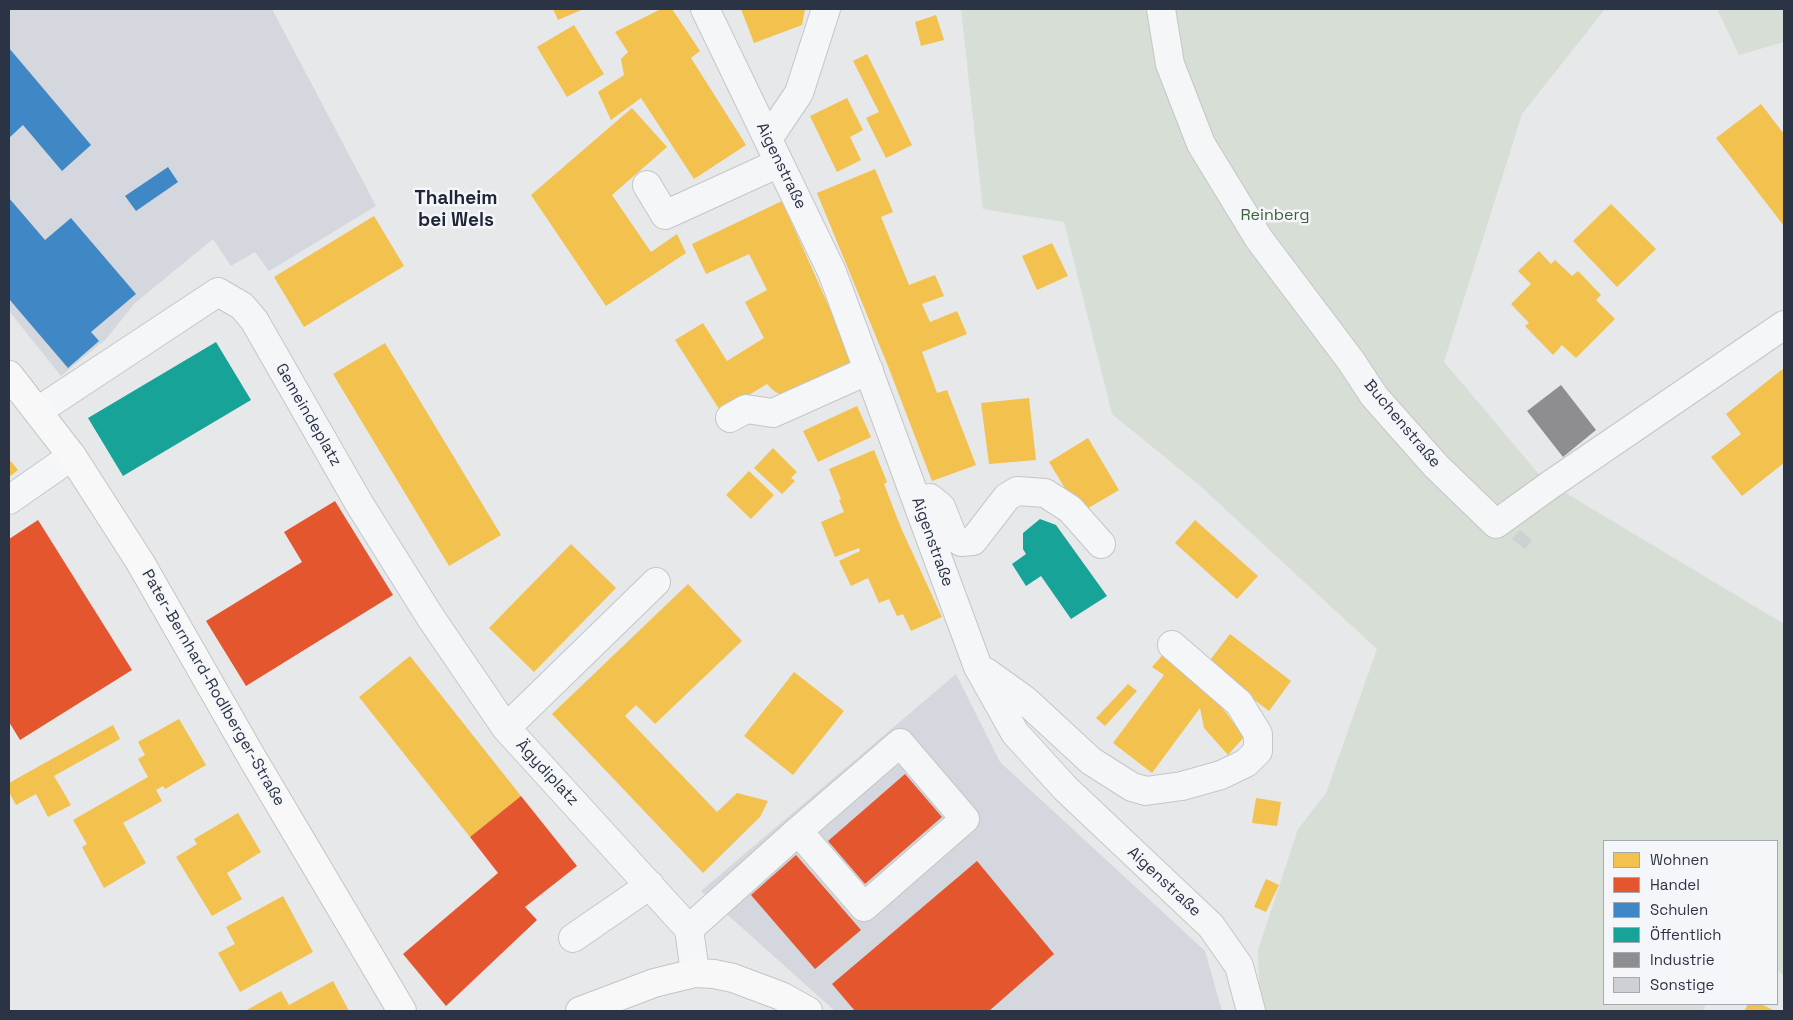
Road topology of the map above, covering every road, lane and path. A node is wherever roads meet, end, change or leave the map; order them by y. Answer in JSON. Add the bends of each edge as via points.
{"nodes":[{"id":1,"x":705,"y":9,"type":"edge"},
{"id":2,"x":826,"y":9,"type":"edge"},
{"id":3,"x":1161,"y":9,"type":"edge"},
{"id":4,"x":768,"y":138,"type":"junction"},
{"id":5,"x":780,"y":163,"type":"junction"},
{"id":6,"x":647,"y":185,"type":"dead end"},
{"id":7,"x":1784,"y":325,"type":"edge"},
{"id":8,"x":869,"y":370,"type":"junction"},
{"id":9,"x":9,"y":375,"type":"edge"},
{"id":10,"x":38,"y":412,"type":"junction"},
{"id":11,"x":730,"y":418,"type":"dead end"},
{"id":12,"x":72,"y":456,"type":"junction"},
{"id":13,"x":9,"y":500,"type":"edge"},
{"id":14,"x":917,"y":501,"type":"junction"},
{"id":15,"x":1102,"y":544,"type":"dead end"},
{"id":16,"x":656,"y":582,"type":"dead end"},
{"id":17,"x":1172,"y":645,"type":"dead end"},
{"id":18,"x":978,"y":666,"type":"junction"},
{"id":19,"x":506,"y":728,"type":"junction"},
{"id":20,"x":798,"y":831,"type":"junction"},
{"id":21,"x":650,"y":885,"type":"junction"},
{"id":22,"x":690,"y":929,"type":"junction"},
{"id":23,"x":573,"y":938,"type":"dead end"},
{"id":24,"x":695,"y":973,"type":"junction"},
{"id":25,"x":756,"y":988,"type":"junction"},
{"id":26,"x":402,"y":1011,"type":"edge"},
{"id":27,"x":580,"y":1011,"type":"edge"},
{"id":28,"x":778,"y":1011,"type":"edge"},
{"id":29,"x":808,"y":1011,"type":"edge"},
{"id":30,"x":1251,"y":1011,"type":"edge"}],
"edges":[{"from":1,"to":4,"type":"street","name":"Aigenstraße"},
{"from":2,"to":4,"type":"street","via":[[799,93]]},
{"from":3,"to":7,"type":"street","name":"Buchenstraße","via":[[1170,64],[1201,144],[1259,239],[1374,396],[1436,466],[1496,524]]},
{"from":4,"to":5,"type":"street","name":"Aigenstraße"},
{"from":5,"to":6,"type":"street","via":[[666,215]]},
{"from":5,"to":8,"type":"street","name":"Aigenstraße","via":[[832,272]]},
{"from":8,"to":11,"type":"street","via":[[773,413],[746,410]]},
{"from":8,"to":14,"type":"street","name":"Aigenstraße"},
{"from":9,"to":10,"type":"main road","name":"Pater-Bernhard-Rodlberger-Straße"},
{"from":10,"to":12,"type":"main road","name":"Pater-Bernhard-Rodlberger-Straße"},
{"from":10,"to":19,"type":"street","name":"Gemeindeplatz","via":[[218,292],[242,306],[254,320],[365,513]]},
{"from":12,"to":13,"type":"street"},
{"from":12,"to":26,"type":"main road","name":"Pater-Bernhard-Rodlberger-Straße","via":[[140,562]]},
{"from":14,"to":15,"type":"street","via":[[930,498],[941,507],[953,538],[962,542],[973,541],[1006,497],[1017,490],[1044,493],[1070,509]]},
{"from":14,"to":18,"type":"street","name":"Aigenstraße"},
{"from":16,"to":19,"type":"street","name":"Ägydiplatz"},
{"from":17,"to":18,"type":"street","via":[[1239,703],[1258,734],[1258,752],[1246,763],[1221,775],[1182,786],[1146,791],[1132,787],[1091,761],[1025,700]]},
{"from":18,"to":30,"type":"street","name":"Aigenstraße","via":[[1016,732],[1065,788],[1211,926],[1239,966]]},
{"from":19,"to":21,"type":"street","name":"Ägydiplatz"},
{"from":20,"to":20,"type":"street","via":[[900,742],[965,818],[864,907]]},
{"from":20,"to":22,"type":"street"},
{"from":21,"to":22,"type":"street","name":"Ägydiplatz"},
{"from":21,"to":23,"type":"street"},
{"from":22,"to":24,"type":"street"},
{"from":24,"to":25,"type":"main road","via":[[733,978]]},
{"from":24,"to":27,"type":"main road","via":[[654,983]]},
{"from":25,"to":28,"type":"main road"},
{"from":25,"to":29,"type":"main road","via":[[781,996]]}]}
